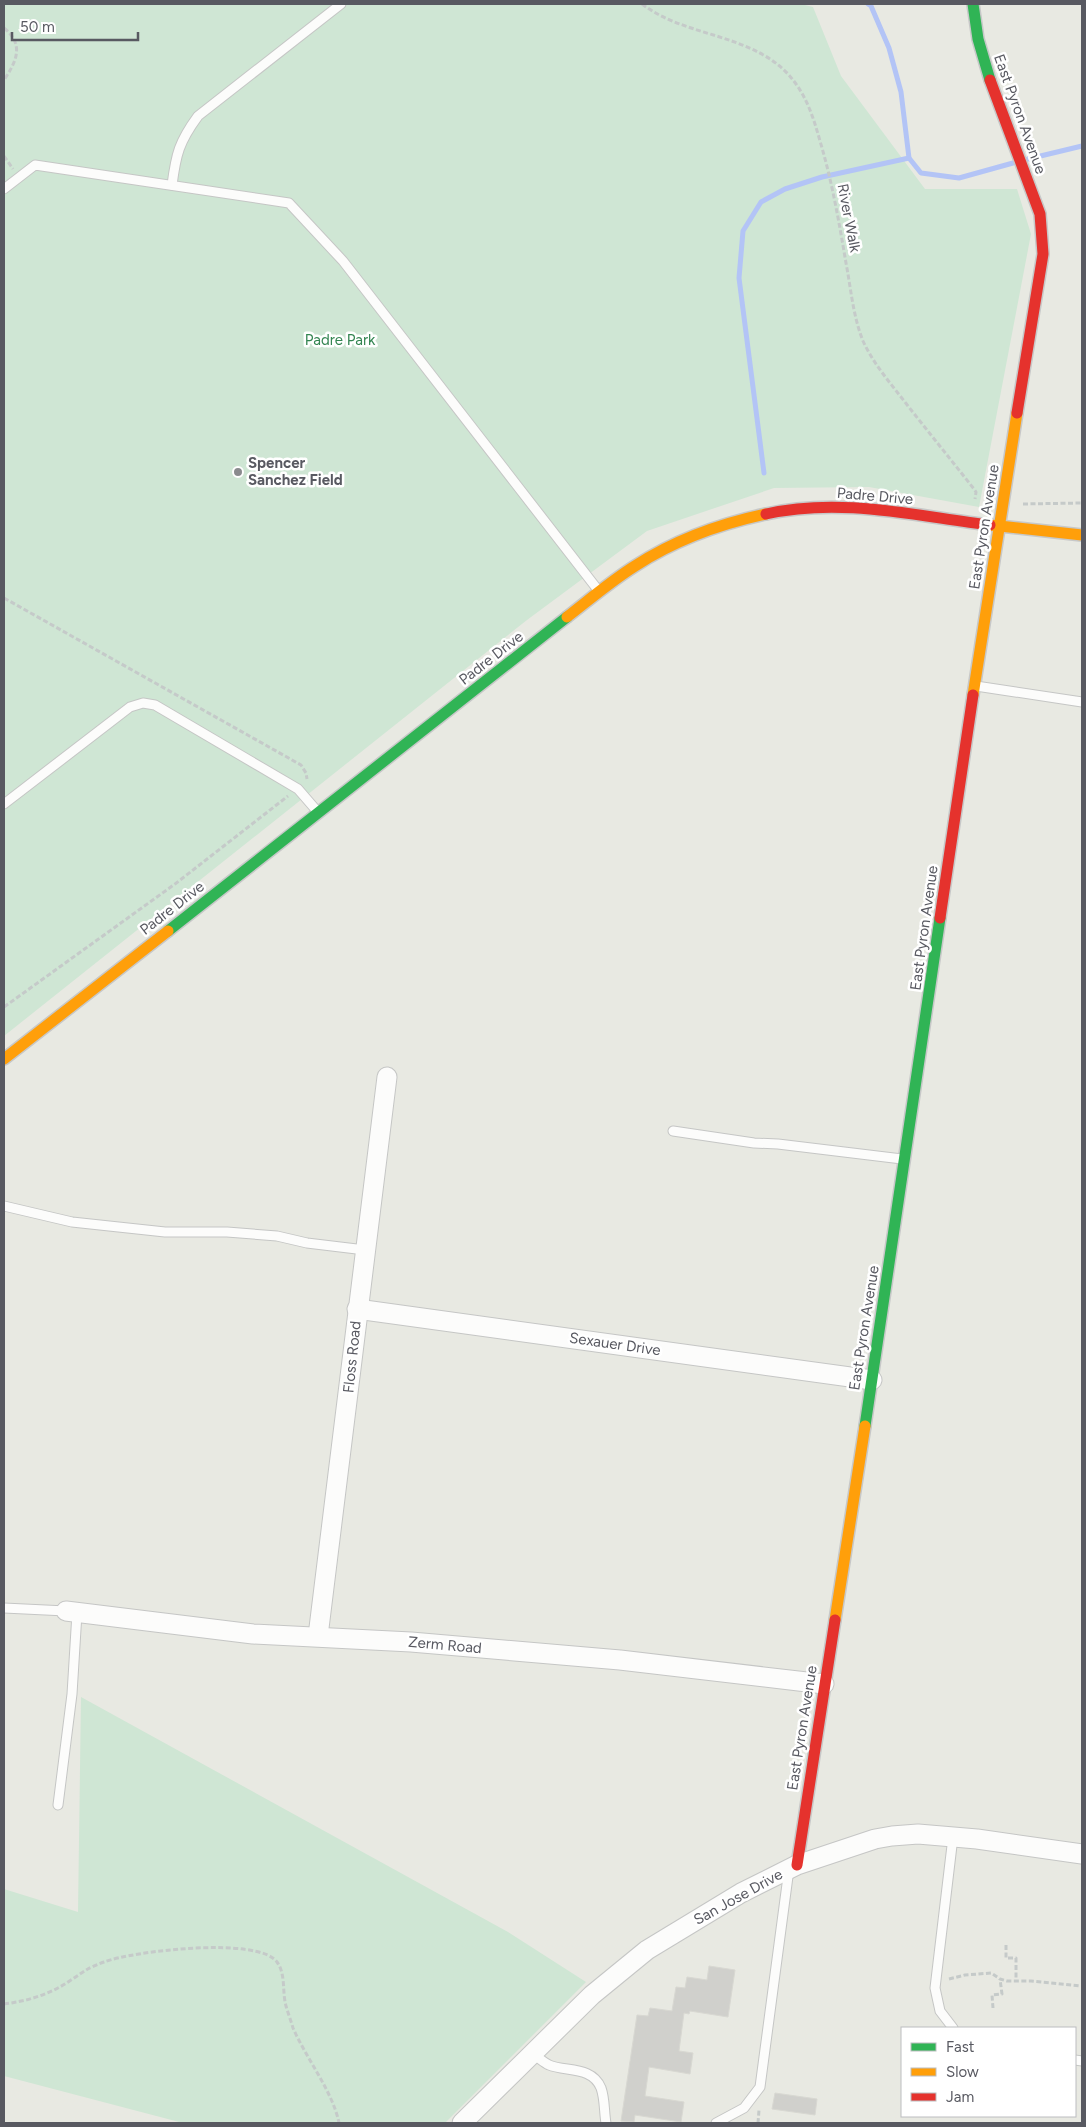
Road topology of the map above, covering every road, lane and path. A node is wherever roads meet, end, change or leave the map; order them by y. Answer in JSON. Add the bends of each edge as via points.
{"nodes":[{"id":1,"x":341,"y":4,"type":"edge"},
{"id":2,"x":642,"y":4,"type":"edge"},
{"id":3,"x":973,"y":4,"type":"edge"},
{"id":4,"x":4,"y":28,"type":"edge"},
{"id":5,"x":4,"y":80,"type":"edge"},
{"id":6,"x":172,"y":186,"type":"junction"},
{"id":7,"x":4,"y":189,"type":"edge"},
{"id":8,"x":975,"y":499,"type":"dead end"},
{"id":9,"x":1015,"y":504,"type":"dead end"},
{"id":10,"x":1082,"y":504,"type":"edge"},
{"id":11,"x":998,"y":527,"type":"junction"},
{"id":12,"x":1082,"y":534,"type":"edge"},
{"id":13,"x":600,"y":592,"type":"junction"},
{"id":14,"x":4,"y":598,"type":"edge"},
{"id":15,"x":975,"y":686,"type":"junction"},
{"id":16,"x":1082,"y":702,"type":"edge"},
{"id":17,"x":298,"y":789,"type":"junction"},
{"id":18,"x":4,"y":804,"type":"edge"},
{"id":19,"x":318,"y":812,"type":"junction"},
{"id":20,"x":4,"y":1007,"type":"edge"},
{"id":21,"x":4,"y":1058,"type":"edge"},
{"id":22,"x":387,"y":1077,"type":"dead end"},
{"id":23,"x":674,"y":1131,"type":"dead end"},
{"id":24,"x":905,"y":1159,"type":"junction"},
{"id":25,"x":4,"y":1206,"type":"edge"},
{"id":26,"x":365,"y":1250,"type":"junction"},
{"id":27,"x":357,"y":1308,"type":"junction"},
{"id":28,"x":872,"y":1380,"type":"junction"},
{"id":29,"x":4,"y":1608,"type":"edge"},
{"id":30,"x":72,"y":1612,"type":"junction"},
{"id":31,"x":318,"y":1636,"type":"junction"},
{"id":32,"x":824,"y":1684,"type":"junction"},
{"id":33,"x":58,"y":1805,"type":"dead end"},
{"id":34,"x":953,"y":1836,"type":"junction"},
{"id":35,"x":1082,"y":1854,"type":"edge"},
{"id":36,"x":793,"y":1867,"type":"junction"},
{"id":37,"x":1006,"y":1945,"type":"dead end"},
{"id":38,"x":1000,"y":1979,"type":"junction"},
{"id":39,"x":936,"y":1980,"type":"junction"},
{"id":40,"x":1016,"y":1980,"type":"junction"},
{"id":41,"x":1082,"y":1986,"type":"edge"},
{"id":42,"x":4,"y":2004,"type":"edge"},
{"id":43,"x":993,"y":2008,"type":"dead end"},
{"id":44,"x":952,"y":2027,"type":"edge"},
{"id":45,"x":532,"y":2054,"type":"junction"},
{"id":46,"x":339,"y":2123,"type":"edge"},
{"id":47,"x":462,"y":2123,"type":"edge"},
{"id":48,"x":606,"y":2123,"type":"edge"},
{"id":49,"x":716,"y":2123,"type":"edge"}],
"edges":[{"from":1,"to":6,"type":"lane","via":[[198,116],[176,154]]},
{"from":2,"to":8,"type":"path","name":"River Walk","via":[[668,19],[768,58],[801,91],[811,110],[833,187],[855,315],[870,355],[974,489]]},
{"from":3,"to":11,"type":"street","name":"East Pyron Avenue","via":[[987,73],[1040,214],[1043,254]]},
{"from":4,"to":5,"type":"path","via":[[12,37],[16,53],[15,63]]},
{"from":6,"to":7,"type":"lane","via":[[35,165]]},
{"from":6,"to":13,"type":"lane","via":[[289,202],[343,261]]},
{"from":9,"to":10,"type":"path"},
{"from":11,"to":12,"type":"street","name":"Padre Drive"},
{"from":11,"to":13,"type":"street","name":"Padre Drive","via":[[854,506],[784,511],[696,533],[638,564]]},
{"from":11,"to":15,"type":"street","name":"East Pyron Avenue"},
{"from":13,"to":19,"type":"street","name":"Padre Drive"},
{"from":14,"to":17,"type":"path","via":[[301,766],[307,782]]},
{"from":15,"to":16,"type":"lane"},
{"from":15,"to":24,"type":"street","name":"East Pyron Avenue"},
{"from":17,"to":18,"type":"lane","via":[[155,704],[142,703],[130,707]]},
{"from":17,"to":19,"type":"lane"},
{"from":17,"to":20,"type":"path","via":[[175,884]]},
{"from":19,"to":21,"type":"street","name":"Padre Drive"},
{"from":22,"to":26,"type":"street","name":"Floss Road"},
{"from":23,"to":24,"type":"lane"},
{"from":24,"to":28,"type":"street","name":"East Pyron Avenue"},
{"from":25,"to":26,"type":"lane","via":[[81,1223],[164,1232],[277,1236]]},
{"from":26,"to":27,"type":"street","name":"Floss Road"},
{"from":27,"to":28,"type":"street","name":"Sexauer Drive"},
{"from":27,"to":31,"type":"street","name":"Floss Road"},
{"from":28,"to":32,"type":"street","name":"East Pyron Avenue"},
{"from":29,"to":30,"type":"lane"},
{"from":30,"to":31,"type":"street","name":"Zerm Road","via":[[253,1634]]},
{"from":30,"to":33,"type":"lane","via":[[72,1694]]},
{"from":31,"to":32,"type":"street","name":"Zerm Road","via":[[620,1660]]},
{"from":32,"to":36,"type":"street","name":"East Pyron Avenue"},
{"from":34,"to":35,"type":"street","name":"San Jose Drive"},
{"from":34,"to":36,"type":"street","name":"San Jose Drive","via":[[892,1836],[840,1849]]},
{"from":34,"to":39,"type":"lane"},
{"from":36,"to":45,"type":"street","name":"San Jose Drive","via":[[741,1893],[647,1950],[592,1995]]},
{"from":36,"to":49,"type":"lane","via":[[760,2087],[744,2108]]},
{"from":37,"to":40,"type":"path","via":[[1006,1958],[1016,1958]]},
{"from":38,"to":39,"type":"path","via":[[991,1973]]},
{"from":38,"to":40,"type":"path"},
{"from":38,"to":43,"type":"path","via":[[1002,1994],[992,1995]]},
{"from":39,"to":44,"type":"lane","via":[[937,1999],[943,2016]]},
{"from":40,"to":41,"type":"path"},
{"from":42,"to":46,"type":"path","via":[[23,2002],[45,1994],[71,1981],[86,1968],[137,1954],[235,1948],[264,1953],[276,1960],[281,1968],[286,2006],[293,2027],[333,2104]]},
{"from":45,"to":47,"type":"street","name":"San Jose Drive"},
{"from":45,"to":48,"type":"lane","via":[[549,2065],[589,2074],[596,2080],[601,2088]]}]}
